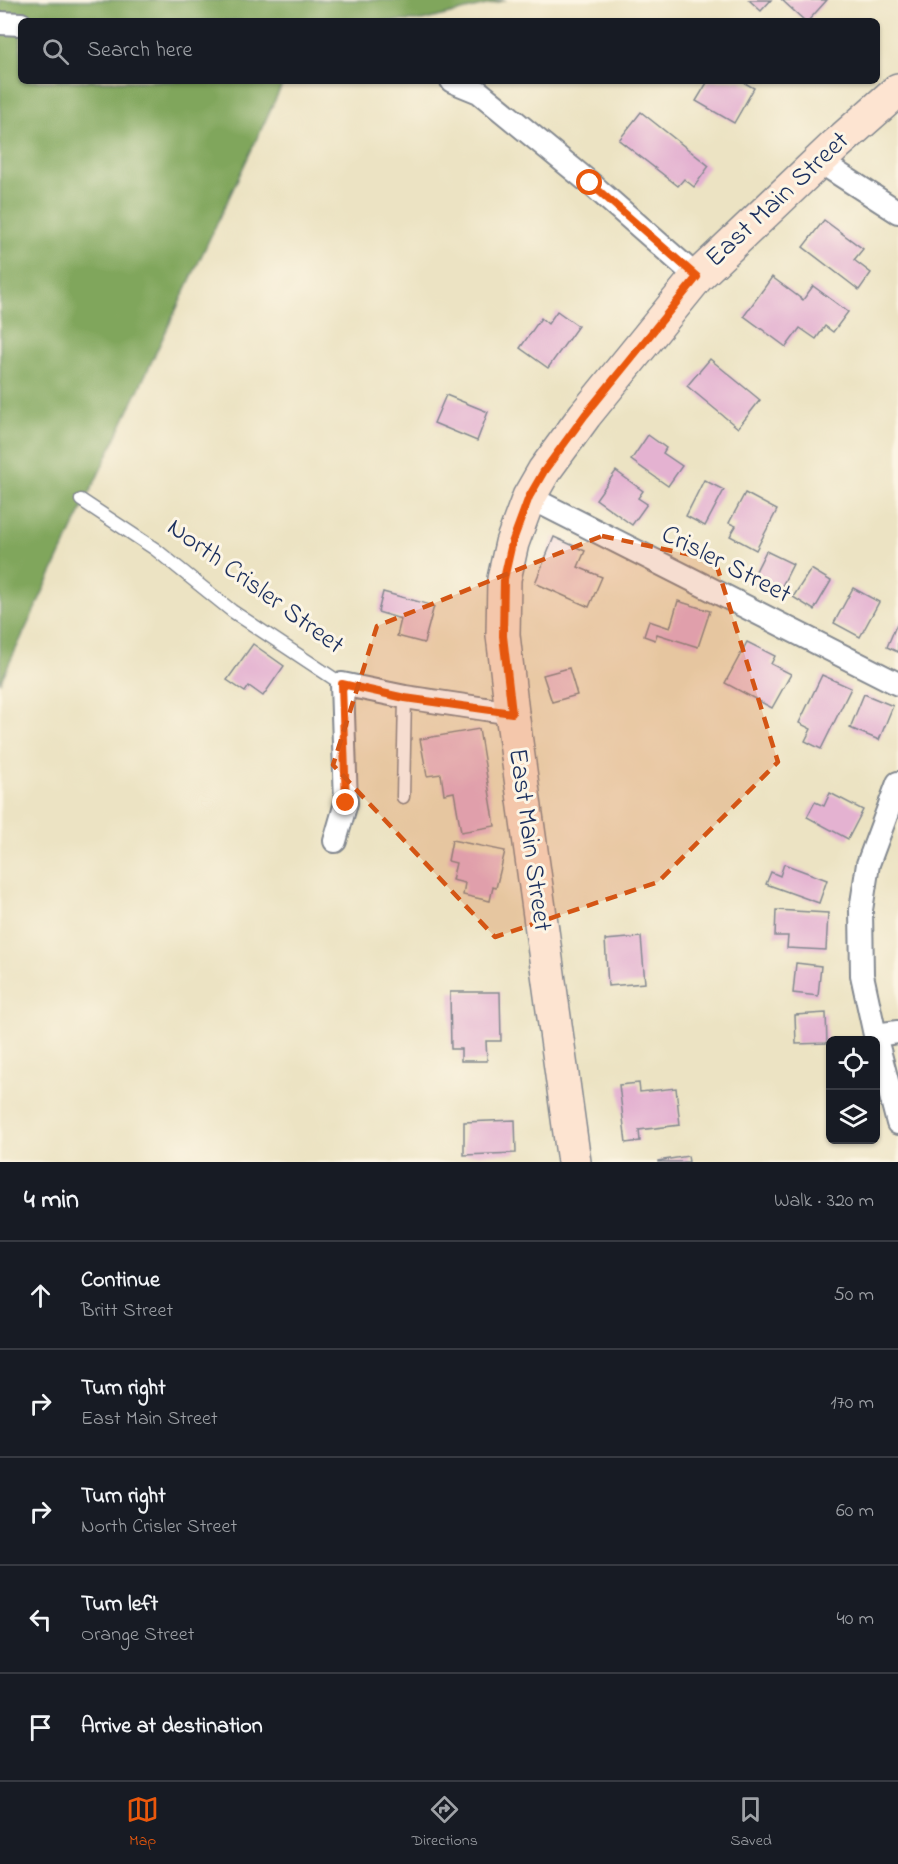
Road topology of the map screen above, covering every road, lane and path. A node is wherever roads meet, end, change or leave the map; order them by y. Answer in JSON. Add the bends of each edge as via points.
{"nodes":[{"id":1,"x":0,"y":23,"type":"edge"},
{"id":2,"x":18,"y":24,"type":"edge"},
{"id":3,"x":459,"y":84,"type":"edge"},
{"id":4,"x":898,"y":90,"type":"edge"},
{"id":5,"x":819,"y":161,"type":"junction"},
{"id":6,"x":898,"y":212,"type":"edge"},
{"id":7,"x":697,"y":277,"type":"junction"},
{"id":8,"x":529,"y":497,"type":"junction"},
{"id":9,"x":81,"y":500,"type":"dead end"},
{"id":10,"x":342,"y":684,"type":"junction"},
{"id":11,"x":898,"y":684,"type":"edge"},
{"id":12,"x":405,"y":698,"type":"junction"},
{"id":13,"x":512,"y":713,"type":"junction"},
{"id":14,"x":898,"y":783,"type":"edge"},
{"id":15,"x":403,"y":797,"type":"dead end"},
{"id":16,"x":335,"y":841,"type":"dead end"},
{"id":17,"x":898,"y":1032,"type":"edge"},
{"id":18,"x":875,"y":1035,"type":"junction"},
{"id":19,"x":898,"y":1122,"type":"edge"},
{"id":20,"x":574,"y":1162,"type":"edge"}],
"edges":[{"from":1,"to":2,"type":"street"},
{"from":3,"to":7,"type":"street","via":[[479,92]]},
{"from":4,"to":5,"type":"main road","name":"East Main Street"},
{"from":5,"to":6,"type":"street"},
{"from":5,"to":7,"type":"main road","name":"East Main Street"},
{"from":7,"to":8,"type":"main road","name":"East Main Street","via":[[585,415]]},
{"from":8,"to":11,"type":"street","name":"Crisler Street"},
{"from":8,"to":13,"type":"main road","name":"East Main Street","via":[[504,579],[503,636]]},
{"from":9,"to":10,"type":"lane","name":"North Crisler Street","via":[[155,549],[232,611]]},
{"from":10,"to":12,"type":"street","name":"North Crisler Street"},
{"from":10,"to":16,"type":"street","via":[[346,803]]},
{"from":12,"to":13,"type":"street","name":"North Crisler Street"},
{"from":12,"to":15,"type":"lane"},
{"from":13,"to":20,"type":"main road","name":"East Main Street"},
{"from":14,"to":18,"type":"street","via":[[868,864],[861,910],[862,975]]},
{"from":17,"to":18,"type":"street"},
{"from":18,"to":19,"type":"street"}]}
